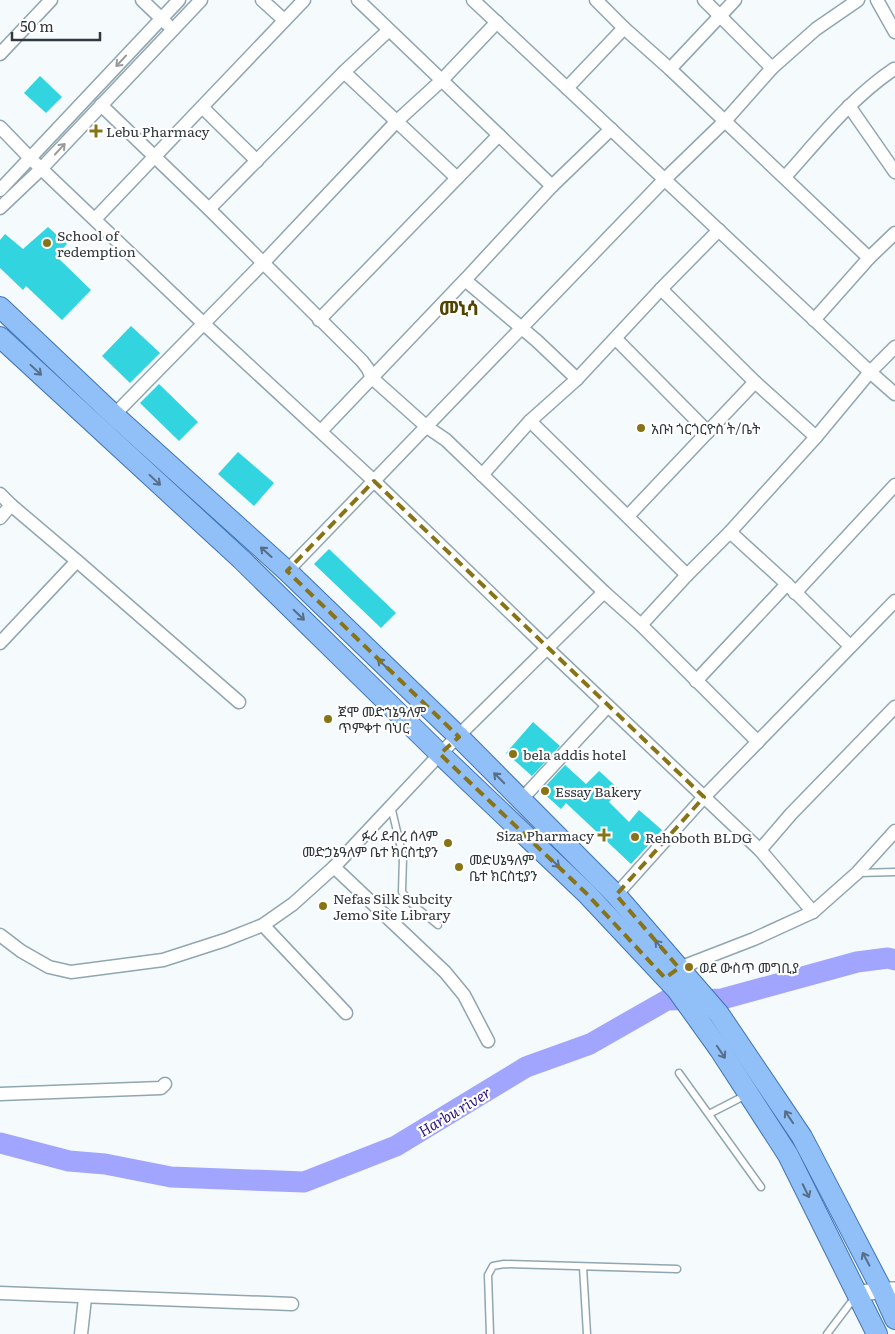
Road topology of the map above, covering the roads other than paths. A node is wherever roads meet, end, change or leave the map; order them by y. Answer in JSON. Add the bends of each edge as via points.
{"nodes":[{"id":1,"x":51,"y":0,"type":"edge"},
{"id":2,"x":142,"y":0,"type":"edge"},
{"id":3,"x":179,"y":0,"type":"edge"},
{"id":4,"x":201,"y":0,"type":"edge"},
{"id":5,"x":262,"y":0,"type":"edge"},
{"id":6,"x":304,"y":0,"type":"edge"},
{"id":7,"x":358,"y":0,"type":"edge"},
{"id":8,"x":474,"y":0,"type":"edge"},
{"id":9,"x":596,"y":0,"type":"edge"},
{"id":10,"x":704,"y":0,"type":"edge"},
{"id":11,"x":735,"y":0,"type":"edge"},
{"id":12,"x":858,"y":0,"type":"edge"},
{"id":13,"x":877,"y":0,"type":"edge"},
{"id":14,"x":720,"y":15,"type":"junction"},
{"id":15,"x":161,"y":18,"type":"junction"},
{"id":16,"x":284,"y":20,"type":"junction"},
{"id":17,"x":497,"y":22,"type":"junction"},
{"id":18,"x":624,"y":28,"type":"junction"},
{"id":19,"x":172,"y":29,"type":"junction"},
{"id":20,"x":389,"y":30,"type":"junction"},
{"id":21,"x":895,"y":32,"type":"edge"},
{"id":22,"x":0,"y":54,"type":"edge"},
{"id":23,"x":772,"y":68,"type":"junction"},
{"id":24,"x":670,"y":69,"type":"junction"},
{"id":25,"x":894,"y":69,"type":"edge"},
{"id":26,"x":344,"y":72,"type":"junction"},
{"id":27,"x":442,"y":80,"type":"junction"},
{"id":28,"x":567,"y":88,"type":"junction"},
{"id":29,"x":101,"y":105,"type":"junction"},
{"id":30,"x":849,"y":106,"type":"junction"},
{"id":31,"x":202,"y":107,"type":"junction"},
{"id":32,"x":397,"y":121,"type":"junction"},
{"id":33,"x":725,"y":121,"type":"junction"},
{"id":34,"x":0,"y":127,"type":"edge"},
{"id":35,"x":611,"y":129,"type":"junction"},
{"id":36,"x":499,"y":134,"type":"junction"},
{"id":37,"x":154,"y":157,"type":"junction"},
{"id":38,"x":30,"y":158,"type":"junction"},
{"id":39,"x":257,"y":161,"type":"junction"},
{"id":40,"x":41,"y":169,"type":"junction"},
{"id":41,"x":895,"y":172,"type":"edge"},
{"id":42,"x":785,"y":177,"type":"junction"},
{"id":43,"x":457,"y":178,"type":"junction"},
{"id":44,"x":664,"y":180,"type":"junction"},
{"id":45,"x":552,"y":186,"type":"junction"},
{"id":46,"x":0,"y":190,"type":"edge"},
{"id":47,"x":0,"y":208,"type":"edge"},
{"id":48,"x":209,"y":209,"type":"junction"},
{"id":49,"x":95,"y":219,"type":"junction"},
{"id":50,"x":719,"y":230,"type":"junction"},
{"id":51,"x":895,"y":233,"type":"edge"},
{"id":52,"x":869,"y":258,"type":"junction"},
{"id":53,"x":263,"y":263,"type":"junction"},
{"id":54,"x":465,"y":280,"type":"junction"},
{"id":55,"x":661,"y":289,"type":"junction"},
{"id":56,"x":0,"y":307,"type":"edge"},
{"id":57,"x":319,"y":320,"type":"junction"},
{"id":58,"x":814,"y":320,"type":"junction"},
{"id":59,"x":204,"y":324,"type":"junction"},
{"id":60,"x":522,"y":328,"type":"junction"},
{"id":61,"x":0,"y":337,"type":"edge"},
{"id":62,"x":616,"y":339,"type":"junction"},
{"id":63,"x":895,"y":348,"type":"edge"},
{"id":64,"x":870,"y":372,"type":"junction"},
{"id":65,"x":372,"y":378,"type":"junction"},
{"id":66,"x":577,"y":379,"type":"junction"},
{"id":67,"x":755,"y":382,"type":"junction"},
{"id":68,"x":895,"y":394,"type":"edge"},
{"id":69,"x":114,"y":415,"type":"junction"},
{"id":70,"x":530,"y":421,"type":"junction"},
{"id":71,"x":427,"y":427,"type":"junction"},
{"id":72,"x":321,"y":431,"type":"junction"},
{"id":73,"x":708,"y":432,"type":"junction"},
{"id":74,"x":816,"y":437,"type":"junction"},
{"id":75,"x":482,"y":475,"type":"junction"},
{"id":76,"x":374,"y":481,"type":"junction"},
{"id":77,"x":895,"y":485,"type":"edge"},
{"id":78,"x":0,"y":494,"type":"edge"},
{"id":79,"x":11,"y":505,"type":"junction"},
{"id":80,"x":628,"y":516,"type":"junction"},
{"id":81,"x":0,"y":518,"type":"edge"},
{"id":82,"x":730,"y":532,"type":"junction"},
{"id":83,"x":77,"y":561,"type":"junction"},
{"id":84,"x":287,"y":571,"type":"junction"},
{"id":85,"x":687,"y":575,"type":"junction"},
{"id":86,"x":791,"y":589,"type":"junction"},
{"id":87,"x":604,"y":592,"type":"junction"},
{"id":88,"x":895,"y":601,"type":"edge"},
{"id":89,"x":641,"y":625,"type":"junction"},
{"id":90,"x":0,"y":643,"type":"edge"},
{"id":91,"x":850,"y":646,"type":"junction"},
{"id":92,"x":548,"y":649,"type":"junction"},
{"id":93,"x":696,"y":681,"type":"junction"},
{"id":94,"x":239,"y":702,"type":"dead end"},
{"id":95,"x":608,"y":706,"type":"junction"},
{"id":96,"x":895,"y":707,"type":"edge"},
{"id":97,"x":459,"y":737,"type":"junction"},
{"id":98,"x":758,"y":742,"type":"junction"},
{"id":99,"x":440,"y":754,"type":"junction"},
{"id":100,"x":704,"y":797,"type":"junction"},
{"id":101,"x":521,"y":800,"type":"junction"},
{"id":102,"x":391,"y":806,"type":"junction"},
{"id":103,"x":895,"y":831,"type":"edge"},
{"id":104,"x":760,"y":850,"type":"junction"},
{"id":105,"x":334,"y":867,"type":"junction"},
{"id":106,"x":895,"y":872,"type":"edge"},
{"id":107,"x":857,"y":873,"type":"junction"},
{"id":108,"x":616,"y":895,"type":"junction"},
{"id":109,"x":813,"y":912,"type":"junction"},
{"id":110,"x":263,"y":925,"type":"junction"},
{"id":111,"x":438,"y":925,"type":"dead end"},
{"id":112,"x":0,"y":935,"type":"edge"},
{"id":113,"x":674,"y":979,"type":"junction"},
{"id":114,"x":699,"y":1004,"type":"junction"},
{"id":115,"x":346,"y":1013,"type":"dead end"},
{"id":116,"x":488,"y":1041,"type":"dead end"},
{"id":117,"x":679,"y":1073,"type":"dead end"},
{"id":118,"x":165,"y":1084,"type":"dead end"},
{"id":119,"x":0,"y":1094,"type":"edge"},
{"id":120,"x":749,"y":1094,"type":"junction"},
{"id":121,"x":709,"y":1114,"type":"junction"},
{"id":122,"x":761,"y":1187,"type":"dead end"},
{"id":123,"x":584,"y":1267,"type":"junction"},
{"id":124,"x":678,"y":1270,"type":"dead end"},
{"id":125,"x":888,"y":1290,"type":"edge"},
{"id":126,"x":0,"y":1293,"type":"edge"},
{"id":127,"x":856,"y":1294,"type":"junction"},
{"id":128,"x":85,"y":1298,"type":"junction"},
{"id":129,"x":292,"y":1304,"type":"dead end"},
{"id":130,"x":895,"y":1319,"type":"edge"},
{"id":131,"x":81,"y":1334,"type":"edge"},
{"id":132,"x":490,"y":1334,"type":"edge"},
{"id":133,"x":587,"y":1334,"type":"edge"},
{"id":134,"x":827,"y":1334,"type":"edge"},
{"id":135,"x":877,"y":1334,"type":"edge"}],
"edges":[{"from":1,"to":22,"type":"street"},
{"from":2,"to":15,"type":"street"},
{"from":3,"to":15,"type":"street"},
{"from":4,"to":19,"type":"street"},
{"from":5,"to":16,"type":"street"},
{"from":6,"to":16,"type":"street"},
{"from":7,"to":20,"type":"street"},
{"from":8,"to":17,"type":"street"},
{"from":9,"to":18,"type":"street"},
{"from":10,"to":14,"type":"street"},
{"from":11,"to":14,"type":"street"},
{"from":12,"to":23,"type":"street","via":[[816,29]]},
{"from":13,"to":21,"type":"street"},
{"from":14,"to":23,"type":"street"},
{"from":14,"to":24,"type":"street"},
{"from":15,"to":19,"type":"street"},
{"from":15,"to":38,"type":"street","one_way":true},
{"from":16,"to":31,"type":"street"},
{"from":17,"to":27,"type":"street"},
{"from":17,"to":28,"type":"street"},
{"from":18,"to":24,"type":"street"},
{"from":18,"to":28,"type":"street"},
{"from":19,"to":29,"type":"street"},
{"from":20,"to":26,"type":"street"},
{"from":20,"to":27,"type":"street"},
{"from":23,"to":33,"type":"street"},
{"from":24,"to":33,"type":"street"},
{"from":25,"to":30,"type":"street","via":[[874,82]]},
{"from":26,"to":32,"type":"street"},
{"from":26,"to":39,"type":"street"},
{"from":27,"to":32,"type":"street"},
{"from":27,"to":36,"type":"street"},
{"from":28,"to":35,"type":"street"},
{"from":29,"to":37,"type":"street"},
{"from":40,"to":29,"type":"street","one_way":true},
{"from":30,"to":41,"type":"street"},
{"from":30,"to":42,"type":"street"},
{"from":31,"to":37,"type":"street"},
{"from":31,"to":39,"type":"street"},
{"from":32,"to":43,"type":"street"},
{"from":32,"to":53,"type":"street"},
{"from":33,"to":42,"type":"street"},
{"from":33,"to":44,"type":"street"},
{"from":34,"to":38,"type":"street"},
{"from":35,"to":44,"type":"street"},
{"from":35,"to":45,"type":"street"},
{"from":36,"to":43,"type":"street"},
{"from":36,"to":45,"type":"street"},
{"from":37,"to":48,"type":"street"},
{"from":37,"to":49,"type":"street"},
{"from":38,"to":40,"type":"street"},
{"from":38,"to":46,"type":"street"},
{"from":39,"to":48,"type":"street"},
{"from":40,"to":47,"type":"street"},
{"from":40,"to":49,"type":"street"},
{"from":42,"to":52,"type":"street"},
{"from":43,"to":57,"type":"street"},
{"from":44,"to":50,"type":"street"},
{"from":44,"to":60,"type":"street"},
{"from":45,"to":54,"type":"street"},
{"from":48,"to":53,"type":"street"},
{"from":49,"to":59,"type":"street"},
{"from":50,"to":55,"type":"street"},
{"from":50,"to":58,"type":"street"},
{"from":51,"to":52,"type":"street"},
{"from":52,"to":58,"type":"street"},
{"from":53,"to":57,"type":"street"},
{"from":53,"to":59,"type":"street"},
{"from":54,"to":60,"type":"street"},
{"from":54,"to":65,"type":"street"},
{"from":55,"to":62,"type":"street"},
{"from":55,"to":67,"type":"street"},
{"from":56,"to":69,"type":"main road"},
{"from":57,"to":65,"type":"street","via":[[362,362]]},
{"from":58,"to":64,"type":"street"},
{"from":59,"to":69,"type":"street"},
{"from":59,"to":72,"type":"street"},
{"from":60,"to":66,"type":"street"},
{"from":60,"to":71,"type":"street"},
{"from":61,"to":99,"type":"main road","one_way":true,"via":[[242,559]]},
{"from":62,"to":66,"type":"street"},
{"from":62,"to":73,"type":"street"},
{"from":63,"to":64,"type":"street"},
{"from":64,"to":68,"type":"street"},
{"from":64,"to":74,"type":"street"},
{"from":65,"to":71,"type":"street"},
{"from":65,"to":72,"type":"street"},
{"from":66,"to":70,"type":"street"},
{"from":67,"to":73,"type":"street"},
{"from":67,"to":74,"type":"street"},
{"from":84,"to":69,"type":"main road","one_way":true},
{"from":70,"to":75,"type":"street"},
{"from":70,"to":80,"type":"street"},
{"from":71,"to":75,"type":"street","via":[[446,440]]},
{"from":71,"to":76,"type":"street"},
{"from":72,"to":76,"type":"street"},
{"from":73,"to":80,"type":"street"},
{"from":74,"to":82,"type":"street"},
{"from":75,"to":87,"type":"street"},
{"from":76,"to":84,"type":"street"},
{"from":76,"to":92,"type":"street"},
{"from":77,"to":86,"type":"street"},
{"from":78,"to":79,"type":"street"},
{"from":79,"to":81,"type":"street"},
{"from":79,"to":83,"type":"street"},
{"from":80,"to":85,"type":"street"},
{"from":82,"to":85,"type":"street"},
{"from":82,"to":86,"type":"street"},
{"from":83,"to":90,"type":"street"},
{"from":83,"to":94,"type":"street"},
{"from":97,"to":84,"type":"main road","one_way":true},
{"from":85,"to":89,"type":"street"},
{"from":86,"to":91,"type":"street"},
{"from":86,"to":93,"type":"street"},
{"from":87,"to":89,"type":"street"},
{"from":87,"to":92,"type":"street"},
{"from":88,"to":91,"type":"street"},
{"from":89,"to":93,"type":"street"},
{"from":91,"to":98,"type":"street"},
{"from":92,"to":95,"type":"street"},
{"from":92,"to":97,"type":"street"},
{"from":93,"to":98,"type":"street"},
{"from":95,"to":100,"type":"street"},
{"from":95,"to":101,"type":"street"},
{"from":96,"to":104,"type":"street"},
{"from":97,"to":99,"type":"street"},
{"from":101,"to":97,"type":"main road","one_way":true},
{"from":98,"to":100,"type":"street"},
{"from":99,"to":102,"type":"street"},
{"from":99,"to":113,"type":"main road","one_way":true},
{"from":100,"to":104,"type":"street"},
{"from":100,"to":108,"type":"street"},
{"from":101,"to":108,"type":"main road"},
{"from":102,"to":105,"type":"street"},
{"from":102,"to":111,"type":"lane","via":[[403,857],[402,892],[411,904]]},
{"from":103,"to":107,"type":"street"},
{"from":104,"to":109,"type":"street"},
{"from":105,"to":110,"type":"street","via":[[293,904]]},
{"from":105,"to":116,"type":"street","via":[[445,972],[464,995]]},
{"from":106,"to":107,"type":"lane"},
{"from":107,"to":109,"type":"street"},
{"from":113,"to":108,"type":"main road","one_way":true},
{"from":109,"to":113,"type":"street"},
{"from":110,"to":112,"type":"street","via":[[163,960],[71,972],[49,968]]},
{"from":110,"to":115,"type":"street"},
{"from":113,"to":114,"type":"main road"},
{"from":114,"to":120,"type":"main road","one_way":true},
{"from":125,"to":114,"type":"main road","one_way":true,"via":[[802,1137],[719,1014]]},
{"from":117,"to":121,"type":"lane"},
{"from":118,"to":119,"type":"street","via":[[161,1088]]},
{"from":120,"to":121,"type":"lane"},
{"from":120,"to":127,"type":"main road","one_way":true,"via":[[788,1155]]},
{"from":121,"to":122,"type":"lane"},
{"from":123,"to":124,"type":"lane"},
{"from":123,"to":132,"type":"lane","via":[[493,1266],[488,1275]]},
{"from":123,"to":133,"type":"lane"},
{"from":125,"to":127,"type":"street"},
{"from":125,"to":130,"type":"main road"},
{"from":126,"to":128,"type":"street"},
{"from":127,"to":134,"type":"lane"},
{"from":127,"to":135,"type":"main road"},
{"from":128,"to":129,"type":"street"},
{"from":128,"to":131,"type":"street"}]}
